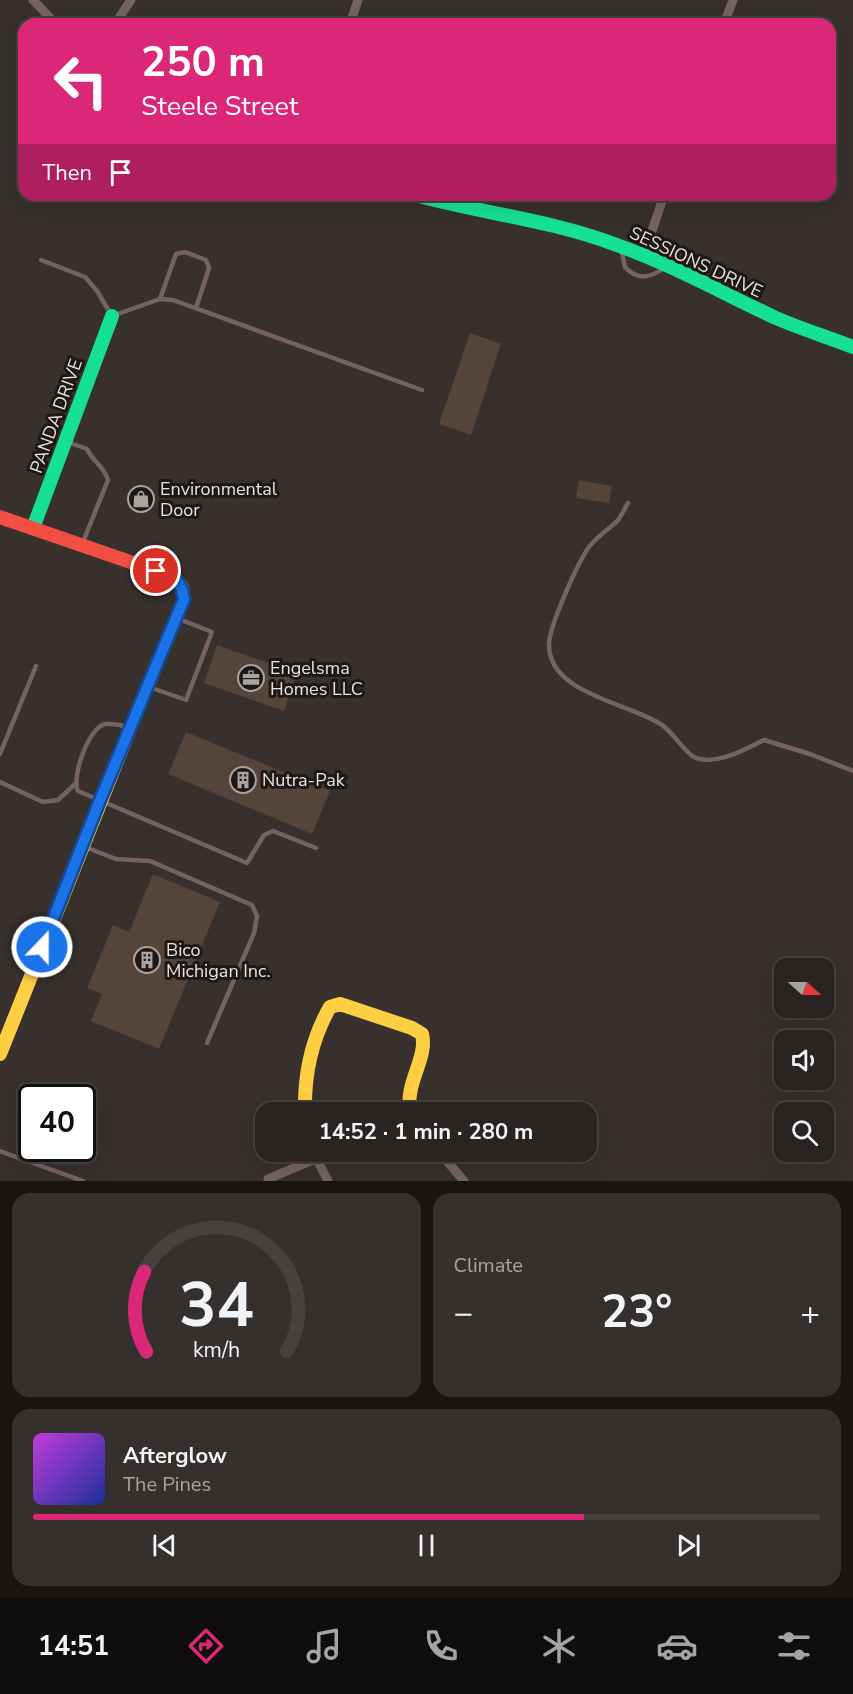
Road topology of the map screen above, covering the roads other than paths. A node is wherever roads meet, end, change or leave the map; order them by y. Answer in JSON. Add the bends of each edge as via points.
{"nodes":[{"id":1,"x":33,"y":0,"type":"edge"},
{"id":2,"x":131,"y":0,"type":"edge"},
{"id":3,"x":358,"y":0,"type":"edge"},
{"id":4,"x":733,"y":0,"type":"edge"},
{"id":5,"x":50,"y":18,"type":"edge"},
{"id":6,"x":119,"y":18,"type":"edge"},
{"id":7,"x":352,"y":18,"type":"edge"},
{"id":8,"x":726,"y":18,"type":"edge"},
{"id":9,"x":438,"y":201,"type":"edge"},
{"id":10,"x":662,"y":201,"type":"edge"},
{"id":11,"x":621,"y":246,"type":"junction"},
{"id":12,"x":644,"y":255,"type":"junction"},
{"id":13,"x":41,"y":260,"type":"dead end"},
{"id":14,"x":668,"y":265,"type":"junction"},
{"id":15,"x":160,"y":299,"type":"junction"},
{"id":16,"x":196,"y":308,"type":"junction"},
{"id":17,"x":112,"y":316,"type":"junction"},
{"id":18,"x":853,"y":347,"type":"edge"},
{"id":19,"x":422,"y":390,"type":"dead end"},
{"id":20,"x":66,"y":441,"type":"junction"},
{"id":21,"x":628,"y":503,"type":"dead end"},
{"id":22,"x":0,"y":517,"type":"edge"},
{"id":23,"x":33,"y":528,"type":"junction"},
{"id":24,"x":82,"y":545,"type":"junction"},
{"id":25,"x":176,"y":618,"type":"junction"},
{"id":26,"x":36,"y":666,"type":"dead end"},
{"id":27,"x":148,"y":686,"type":"junction"},
{"id":28,"x":131,"y":727,"type":"junction"},
{"id":29,"x":0,"y":754,"type":"edge"},
{"id":30,"x":853,"y":771,"type":"edge"},
{"id":31,"x":0,"y":782,"type":"edge"},
{"id":32,"x":75,"y":784,"type":"junction"},
{"id":33,"x":100,"y":800,"type":"junction"},
{"id":34,"x":82,"y":846,"type":"junction"},
{"id":35,"x":316,"y":848,"type":"dead end"},
{"id":36,"x":207,"y":1043,"type":"dead end"},
{"id":37,"x":0,"y":1054,"type":"edge"},
{"id":38,"x":305,"y":1102,"type":"edge"},
{"id":39,"x":408,"y":1102,"type":"edge"},
{"id":40,"x":0,"y":1151,"type":"edge"},
{"id":41,"x":301,"y":1162,"type":"edge"},
{"id":42,"x":318,"y":1162,"type":"edge"},
{"id":43,"x":448,"y":1162,"type":"edge"},
{"id":44,"x":268,"y":1179,"type":"dead end"},
{"id":45,"x":83,"y":1181,"type":"edge"},
{"id":46,"x":328,"y":1181,"type":"edge"},
{"id":47,"x":464,"y":1181,"type":"edge"}],
"edges":[{"from":1,"to":5,"type":"street"},
{"from":2,"to":6,"type":"street"},
{"from":3,"to":7,"type":"street"},
{"from":4,"to":8,"type":"street"},
{"from":9,"to":11,"type":"street","name":"SESSIONS DRIVE","via":[[559,227]]},
{"from":10,"to":12,"type":"street"},
{"from":11,"to":12,"type":"street","name":"SESSIONS DRIVE"},
{"from":11,"to":14,"type":"lane","via":[[625,267],[637,276],[648,277]]},
{"from":12,"to":14,"type":"street","name":"SESSIONS DRIVE"},
{"from":13,"to":17,"type":"lane","via":[[85,277]]},
{"from":14,"to":18,"type":"street","name":"SESSIONS DRIVE","via":[[772,317]]},
{"from":15,"to":16,"type":"lane"},
{"from":15,"to":16,"type":"lane","via":[[176,255],[185,252],[206,260],[209,268]]},
{"from":15,"to":17,"type":"lane"},
{"from":16,"to":19,"type":"lane"},
{"from":17,"to":20,"type":"street","name":"PANDA DRIVE"},
{"from":20,"to":23,"type":"street","name":"PANDA DRIVE"},
{"from":20,"to":24,"type":"lane","via":[[87,449],[93,461],[105,470],[108,480]]},
{"from":21,"to":30,"type":"lane","via":[[620,518],[589,547],[553,626],[551,658],[562,676],[581,689],[662,724],[694,757],[712,760],[764,740]]},
{"from":22,"to":23,"type":"street"},
{"from":23,"to":24,"type":"street"},
{"from":24,"to":25,"type":"street","via":[[174,577],[182,587],[184,599]]},
{"from":25,"to":27,"type":"street"},
{"from":25,"to":27,"type":"lane","via":[[212,632],[186,700]]},
{"from":26,"to":29,"type":"lane"},
{"from":27,"to":28,"type":"street"},
{"from":28,"to":32,"type":"lane","via":[[105,724],[93,732],[76,771]]},
{"from":28,"to":33,"type":"street"},
{"from":31,"to":32,"type":"lane","via":[[43,802],[58,800]]},
{"from":32,"to":33,"type":"lane","via":[[78,791]]},
{"from":33,"to":34,"type":"street"},
{"from":33,"to":35,"type":"lane","via":[[247,863],[264,835],[273,831]]},
{"from":34,"to":36,"type":"lane","via":[[116,859],[150,861],[252,905],[257,916],[254,933]]},
{"from":34,"to":37,"type":"street"},
{"from":38,"to":39,"type":"street","via":[[309,1059],[326,1013],[334,1005],[349,1006],[422,1035],[424,1046],[408,1091]]},
{"from":40,"to":45,"type":"lane"},
{"from":41,"to":44,"type":"street"},
{"from":42,"to":46,"type":"street"},
{"from":43,"to":47,"type":"street"}]}
